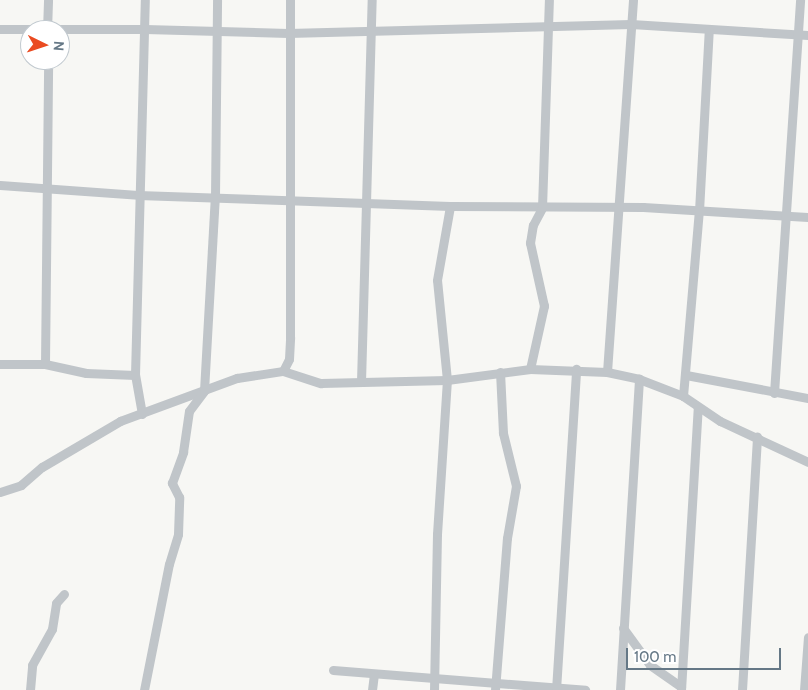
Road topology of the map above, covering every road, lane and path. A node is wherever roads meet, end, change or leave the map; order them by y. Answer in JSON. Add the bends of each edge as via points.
{"nodes":[{"id":1,"x":48,"y":0,"type":"edge"},
{"id":2,"x":145,"y":0,"type":"edge"},
{"id":3,"x":217,"y":0,"type":"edge"},
{"id":4,"x":290,"y":0,"type":"edge"},
{"id":5,"x":372,"y":0,"type":"edge"},
{"id":6,"x":549,"y":0,"type":"edge"},
{"id":7,"x":632,"y":0,"type":"edge"},
{"id":8,"x":800,"y":0,"type":"edge"},
{"id":9,"x":48,"y":20,"type":"edge"},
{"id":10,"x":631,"y":24,"type":"junction"},
{"id":11,"x":550,"y":27,"type":"junction"},
{"id":12,"x":0,"y":29,"type":"edge"},
{"id":13,"x":20,"y":29,"type":"edge"},
{"id":14,"x":70,"y":29,"type":"edge"},
{"id":15,"x":145,"y":29,"type":"junction"},
{"id":16,"x":709,"y":29,"type":"junction"},
{"id":17,"x":371,"y":30,"type":"junction"},
{"id":18,"x":217,"y":32,"type":"junction"},
{"id":19,"x":288,"y":33,"type":"junction"},
{"id":20,"x":798,"y":34,"type":"junction"},
{"id":21,"x":808,"y":35,"type":"edge"},
{"id":22,"x":48,"y":70,"type":"edge"},
{"id":23,"x":0,"y":185,"type":"edge"},
{"id":24,"x":48,"y":187,"type":"junction"},
{"id":25,"x":138,"y":195,"type":"junction"},
{"id":26,"x":215,"y":197,"type":"junction"},
{"id":27,"x":290,"y":198,"type":"junction"},
{"id":28,"x":367,"y":203,"type":"junction"},
{"id":29,"x":450,"y":206,"type":"junction"},
{"id":30,"x":542,"y":208,"type":"junction"},
{"id":31,"x":616,"y":208,"type":"junction"},
{"id":32,"x":699,"y":211,"type":"junction"},
{"id":33,"x":786,"y":217,"type":"junction"},
{"id":34,"x":808,"y":217,"type":"edge"},
{"id":35,"x":0,"y":364,"type":"edge"},
{"id":36,"x":45,"y":364,"type":"junction"},
{"id":37,"x":530,"y":369,"type":"junction"},
{"id":38,"x":576,"y":369,"type":"junction"},
{"id":39,"x":283,"y":371,"type":"junction"},
{"id":40,"x":500,"y":372,"type":"junction"},
{"id":41,"x":607,"y":372,"type":"junction"},
{"id":42,"x":135,"y":375,"type":"junction"},
{"id":43,"x":686,"y":375,"type":"junction"},
{"id":44,"x":639,"y":379,"type":"junction"},
{"id":45,"x":447,"y":380,"type":"junction"},
{"id":46,"x":361,"y":382,"type":"junction"},
{"id":47,"x":204,"y":390,"type":"junction"},
{"id":48,"x":774,"y":393,"type":"junction"},
{"id":49,"x":683,"y":396,"type":"junction"},
{"id":50,"x":808,"y":398,"type":"edge"},
{"id":51,"x":698,"y":408,"type":"junction"},
{"id":52,"x":142,"y":414,"type":"junction"},
{"id":53,"x":757,"y":436,"type":"junction"},
{"id":54,"x":808,"y":462,"type":"edge"},
{"id":55,"x":0,"y":492,"type":"edge"},
{"id":56,"x":64,"y":594,"type":"dead end"},
{"id":57,"x":623,"y":627,"type":"junction"},
{"id":58,"x":808,"y":637,"type":"edge"},
{"id":59,"x":333,"y":670,"type":"dead end"},
{"id":60,"x":374,"y":674,"type":"junction"},
{"id":61,"x":434,"y":680,"type":"junction"},
{"id":62,"x":556,"y":689,"type":"edge"},
{"id":63,"x":681,"y":689,"type":"edge"},
{"id":64,"x":30,"y":690,"type":"edge"},
{"id":65,"x":144,"y":690,"type":"edge"},
{"id":66,"x":372,"y":690,"type":"edge"},
{"id":67,"x":434,"y":690,"type":"edge"},
{"id":68,"x":494,"y":690,"type":"edge"},
{"id":69,"x":585,"y":690,"type":"edge"},
{"id":70,"x":620,"y":690,"type":"edge"},
{"id":71,"x":742,"y":690,"type":"edge"},
{"id":72,"x":804,"y":690,"type":"edge"}],
"edges":[{"from":1,"to":9,"type":"street"},
{"from":2,"to":15,"type":"street"},
{"from":3,"to":18,"type":"street"},
{"from":4,"to":19,"type":"street"},
{"from":5,"to":17,"type":"street"},
{"from":6,"to":11,"type":"street"},
{"from":7,"to":10,"type":"street"},
{"from":8,"to":20,"type":"street"},
{"from":10,"to":11,"type":"street"},
{"from":10,"to":16,"type":"street"},
{"from":10,"to":31,"type":"street"},
{"from":11,"to":17,"type":"street"},
{"from":11,"to":30,"type":"street"},
{"from":12,"to":13,"type":"street"},
{"from":14,"to":15,"type":"street"},
{"from":15,"to":18,"type":"street"},
{"from":15,"to":25,"type":"street"},
{"from":16,"to":20,"type":"street"},
{"from":16,"to":32,"type":"street"},
{"from":17,"to":19,"type":"street"},
{"from":17,"to":28,"type":"street"},
{"from":18,"to":19,"type":"street"},
{"from":18,"to":26,"type":"street"},
{"from":19,"to":27,"type":"street"},
{"from":20,"to":21,"type":"street"},
{"from":20,"to":33,"type":"street"},
{"from":22,"to":24,"type":"street"},
{"from":23,"to":24,"type":"street"},
{"from":24,"to":25,"type":"street"},
{"from":24,"to":36,"type":"street"},
{"from":25,"to":26,"type":"street"},
{"from":25,"to":42,"type":"street"},
{"from":26,"to":27,"type":"street"},
{"from":26,"to":47,"type":"street"},
{"from":27,"to":28,"type":"street"},
{"from":27,"to":39,"type":"street","via":[[289,359]]},
{"from":28,"to":29,"type":"street"},
{"from":28,"to":46,"type":"street"},
{"from":29,"to":30,"type":"street"},
{"from":29,"to":45,"type":"street","via":[[437,280]]},
{"from":30,"to":31,"type":"street"},
{"from":30,"to":37,"type":"street","via":[[531,233],[544,306]]},
{"from":31,"to":32,"type":"street"},
{"from":31,"to":41,"type":"street"},
{"from":32,"to":33,"type":"street"},
{"from":32,"to":43,"type":"street"},
{"from":33,"to":34,"type":"street"},
{"from":33,"to":48,"type":"street"},
{"from":35,"to":36,"type":"street"},
{"from":36,"to":42,"type":"street","via":[[86,373]]},
{"from":37,"to":38,"type":"street"},
{"from":37,"to":40,"type":"street"},
{"from":38,"to":41,"type":"street"},
{"from":38,"to":62,"type":"street"},
{"from":39,"to":46,"type":"street","via":[[321,383]]},
{"from":39,"to":47,"type":"street","via":[[237,378]]},
{"from":40,"to":45,"type":"street"},
{"from":40,"to":68,"type":"street","via":[[503,433],[516,486],[507,538]]},
{"from":41,"to":44,"type":"street"},
{"from":42,"to":52,"type":"street"},
{"from":43,"to":48,"type":"street"},
{"from":43,"to":49,"type":"street"},
{"from":44,"to":49,"type":"street"},
{"from":44,"to":57,"type":"street"},
{"from":45,"to":46,"type":"street"},
{"from":45,"to":61,"type":"street","via":[[437,534]]},
{"from":47,"to":52,"type":"street"},
{"from":47,"to":65,"type":"street","via":[[189,411],[183,452],[172,483],[179,497],[178,534]]},
{"from":48,"to":50,"type":"street"},
{"from":49,"to":51,"type":"street"},
{"from":51,"to":53,"type":"street","via":[[720,422]]},
{"from":51,"to":63,"type":"street"},
{"from":52,"to":55,"type":"street","via":[[120,421],[42,467],[21,485]]},
{"from":53,"to":54,"type":"street"},
{"from":53,"to":71,"type":"street"},
{"from":56,"to":64,"type":"street","via":[[56,602],[52,629],[32,666]]},
{"from":57,"to":63,"type":"street","via":[[650,665]]},
{"from":57,"to":70,"type":"street"},
{"from":58,"to":72,"type":"street"},
{"from":59,"to":60,"type":"street"},
{"from":60,"to":61,"type":"street"},
{"from":60,"to":66,"type":"street"},
{"from":61,"to":62,"type":"street"},
{"from":61,"to":67,"type":"street"},
{"from":62,"to":69,"type":"street"}]}
